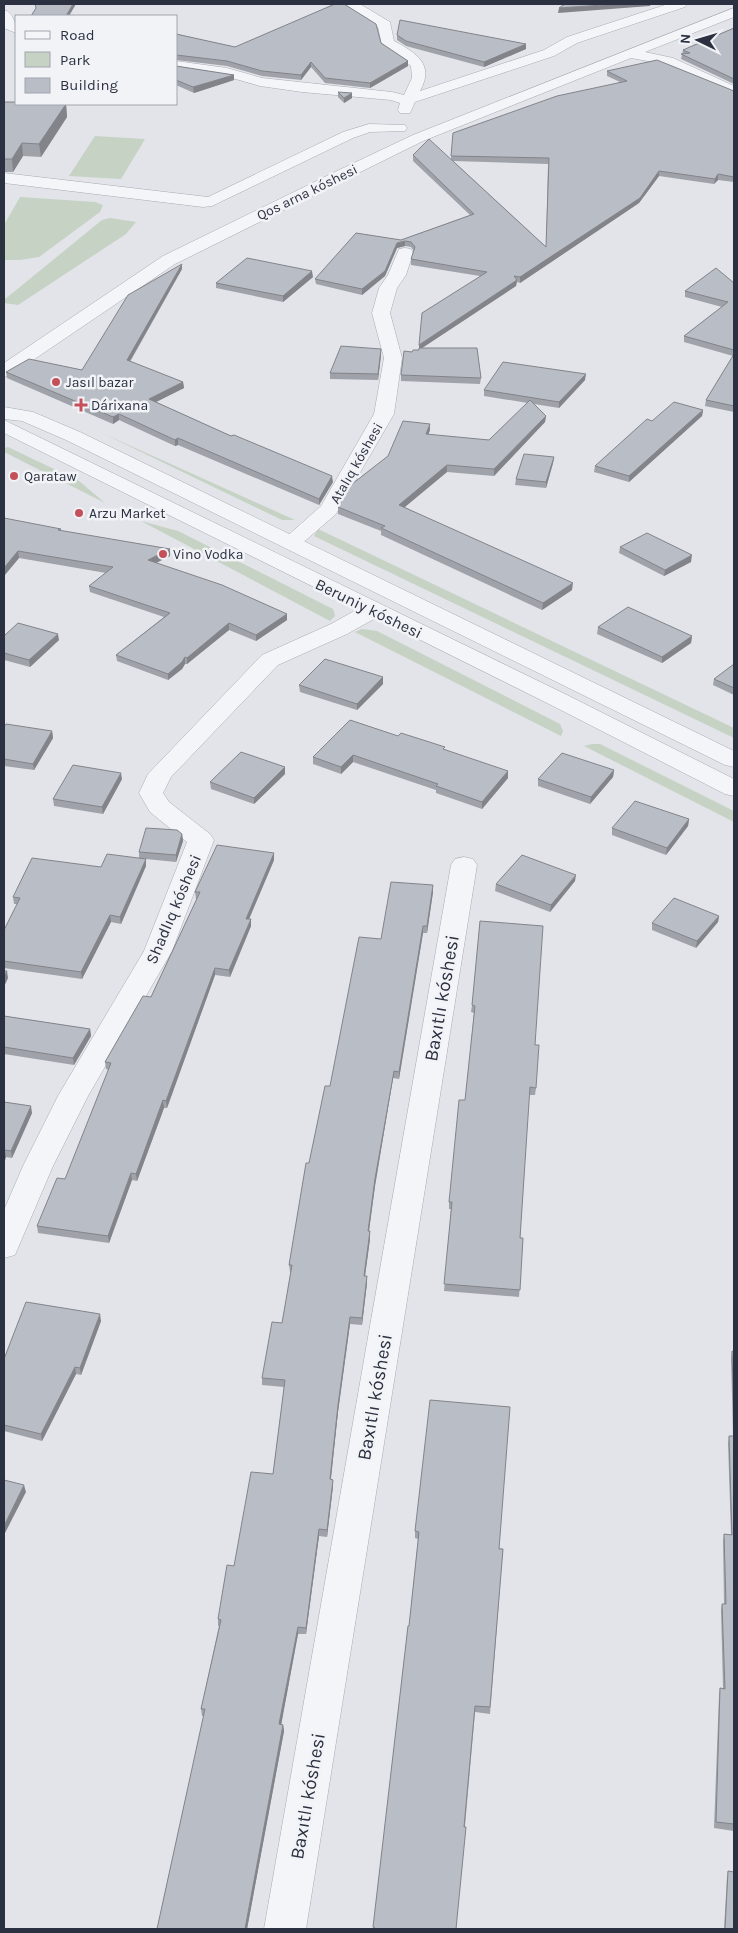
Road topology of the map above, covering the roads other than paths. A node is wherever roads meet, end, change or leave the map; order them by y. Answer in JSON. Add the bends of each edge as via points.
{"nodes":[{"id":1,"x":353,"y":4,"type":"edge"},
{"id":2,"x":680,"y":4,"type":"edge"},
{"id":3,"x":734,"y":12,"type":"edge"},
{"id":4,"x":4,"y":14,"type":"edge"},
{"id":5,"x":15,"y":29,"type":"edge"},
{"id":6,"x":631,"y":54,"type":"junction"},
{"id":7,"x":178,"y":65,"type":"edge"},
{"id":8,"x":734,"y":91,"type":"edge"},
{"id":9,"x":407,"y":100,"type":"junction"},
{"id":10,"x":400,"y":128,"type":"junction"},
{"id":11,"x":418,"y":138,"type":"junction"},
{"id":12,"x":4,"y":178,"type":"edge"},
{"id":13,"x":405,"y":253,"type":"dead end"},
{"id":14,"x":4,"y":372,"type":"edge"},
{"id":15,"x":4,"y":414,"type":"edge"},
{"id":16,"x":4,"y":426,"type":"edge"},
{"id":17,"x":291,"y":543,"type":"junction"},
{"id":18,"x":373,"y":610,"type":"junction"},
{"id":19,"x":734,"y":760,"type":"edge"},
{"id":20,"x":734,"y":789,"type":"edge"},
{"id":21,"x":464,"y":865,"type":"dead end"},
{"id":22,"x":4,"y":1246,"type":"edge"},
{"id":23,"x":285,"y":1929,"type":"edge"}],
"edges":[{"from":1,"to":9,"type":"street","via":[[385,25],[387,43],[405,53],[418,66],[420,77]]},
{"from":2,"to":9,"type":"street","via":[[572,40],[549,53]]},
{"from":3,"to":6,"type":"street","name":"Qos arna kóshesi"},
{"from":4,"to":5,"type":"street","via":[[10,27]]},
{"from":6,"to":8,"type":"street","via":[[668,61]]},
{"from":6,"to":11,"type":"street","name":"Qos arna kóshesi"},
{"from":7,"to":9,"type":"street","via":[[227,72],[260,82]]},
{"from":9,"to":10,"type":"street"},
{"from":10,"to":11,"type":"street"},
{"from":10,"to":12,"type":"street","via":[[369,128],[348,135],[212,201]]},
{"from":11,"to":14,"type":"street","name":"Qos arna kóshesi","via":[[170,260]]},
{"from":13,"to":17,"type":"street","name":"Atalıq kóshesi","via":[[388,288],[381,313],[393,358],[384,414],[329,510]]},
{"from":15,"to":17,"type":"street","name":"Beruniy kóshesi","via":[[26,416],[73,436]]},
{"from":16,"to":18,"type":"street","name":"Beruniy kóshesi"},
{"from":17,"to":19,"type":"street","name":"Beruniy kóshesi"},
{"from":18,"to":20,"type":"street","name":"Beruniy kóshesi"},
{"from":18,"to":22,"type":"street","name":"Shadlıq kóshesi","via":[[270,660],[160,774],[150,793],[159,807],[201,840],[158,951],[73,1096],[38,1166]]},
{"from":21,"to":23,"type":"street","name":"Baxıtlı kóshesi"}]}
